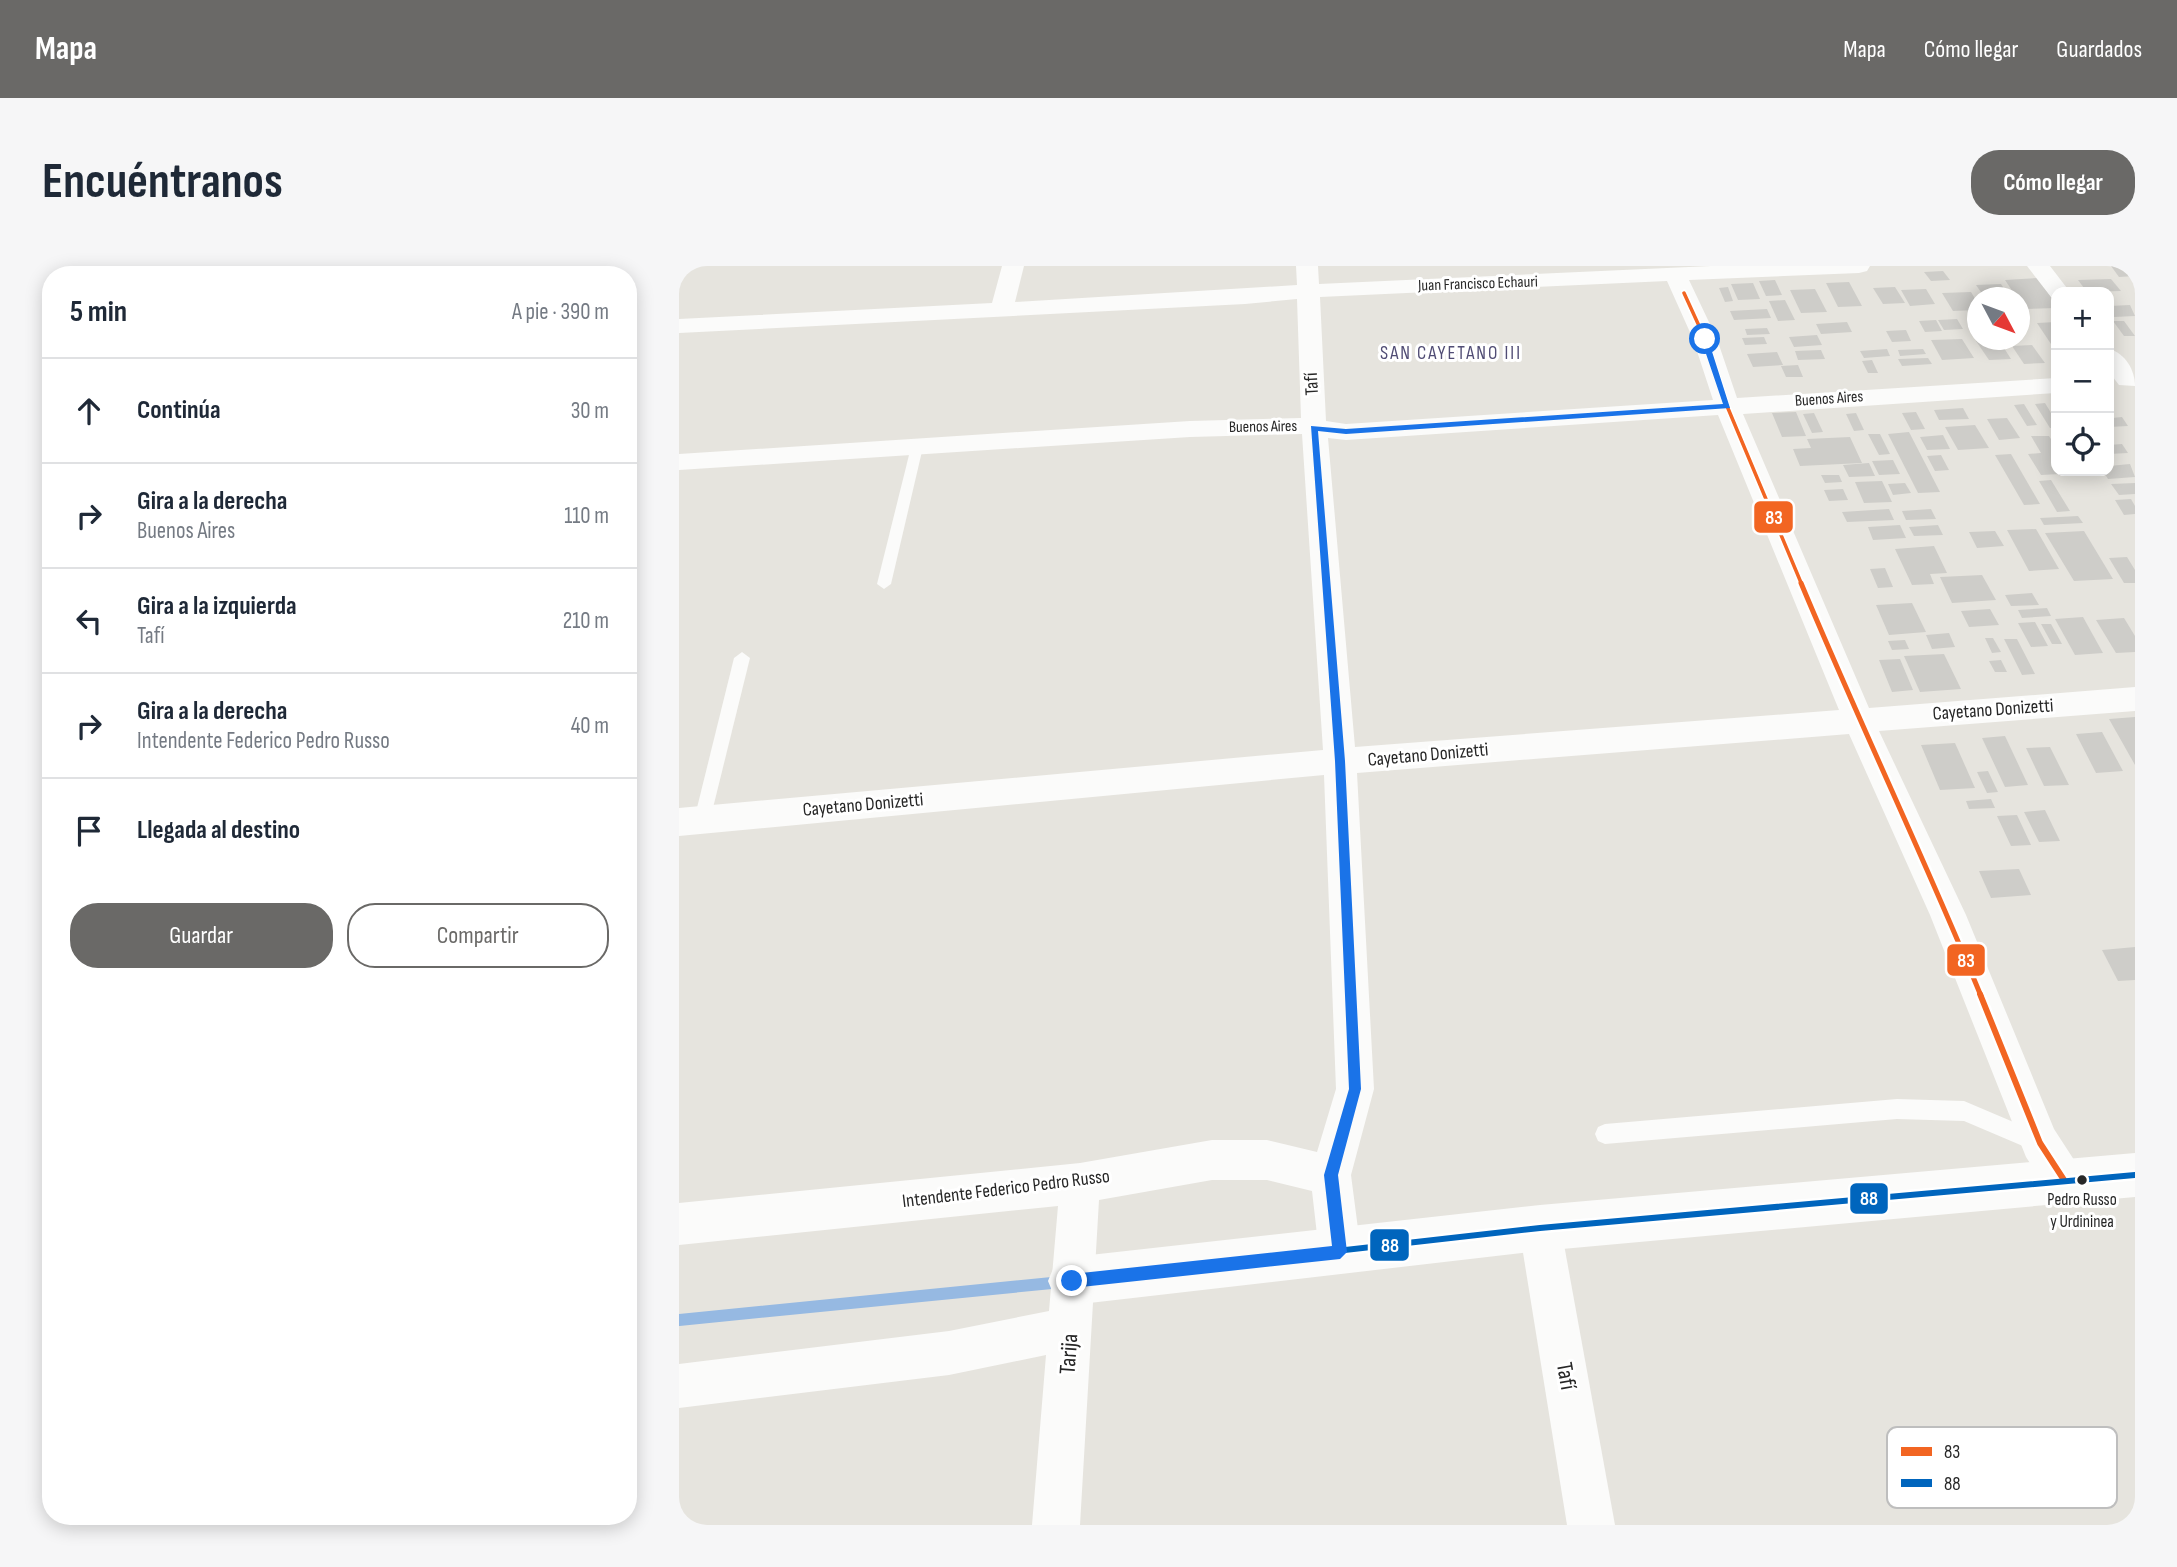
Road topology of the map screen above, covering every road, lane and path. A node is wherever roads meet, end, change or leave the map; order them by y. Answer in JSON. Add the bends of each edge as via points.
{"nodes":[{"id":1,"x":1013,"y":266,"type":"edge"},
{"id":2,"x":1859,"y":266,"type":"edge"},
{"id":3,"x":2038,"y":266,"type":"edge"},
{"id":4,"x":1716,"y":270,"type":"edge"},
{"id":5,"x":1676,"y":276,"type":"junction"},
{"id":6,"x":1307,"y":279,"type":"edge"},
{"id":7,"x":2055,"y":287,"type":"edge"},
{"id":8,"x":1002,"y":309,"type":"junction"},
{"id":9,"x":679,"y":326,"type":"edge"},
{"id":10,"x":2114,"y":364,"type":"edge"},
{"id":11,"x":2124,"y":380,"type":"edge"},
{"id":12,"x":2051,"y":385,"type":"edge"},
{"id":13,"x":1727,"y":406,"type":"junction"},
{"id":14,"x":1314,"y":428,"type":"junction"},
{"id":15,"x":917,"y":447,"type":"junction"},
{"id":16,"x":679,"y":462,"type":"edge"},
{"id":17,"x":884,"y":584,"type":"dead end"},
{"id":18,"x":742,"y":658,"type":"dead end"},
{"id":19,"x":2135,"y":699,"type":"edge"},
{"id":20,"x":1859,"y":720,"type":"junction"},
{"id":21,"x":1340,"y":761,"type":"junction"},
{"id":22,"x":690,"y":821,"type":"edge"},
{"id":23,"x":1605,"y":1134,"type":"dead end"},
{"id":24,"x":2052,"y":1162,"type":"junction"},
{"id":25,"x":1331,"y":1175,"type":"junction"},
{"id":26,"x":2135,"y":1175,"type":"edge"},
{"id":27,"x":1080,"y":1182,"type":"junction"},
{"id":28,"x":679,"y":1224,"type":"edge"},
{"id":29,"x":1540,"y":1228,"type":"junction"},
{"id":30,"x":1340,"y":1252,"type":"junction"},
{"id":31,"x":1072,"y":1281,"type":"junction"},
{"id":32,"x":1071,"y":1328,"type":"junction"},
{"id":33,"x":679,"y":1386,"type":"edge"},
{"id":34,"x":1056,"y":1525,"type":"edge"},
{"id":35,"x":1591,"y":1525,"type":"edge"}],
"edges":[{"from":1,"to":8,"type":"street"},
{"from":2,"to":4,"type":"street","name":"Juan Francisco Echauri"},
{"from":3,"to":7,"type":"street"},
{"from":4,"to":5,"type":"street","name":"Juan Francisco Echauri"},
{"from":5,"to":6,"type":"street","name":"Juan Francisco Echauri"},
{"from":5,"to":13,"type":"street","via":[[1705,339]]},
{"from":6,"to":8,"type":"street","name":"Juan Francisco Echauri","via":[[1245,297]]},
{"from":6,"to":14,"type":"street","name":"Tafí"},
{"from":8,"to":9,"type":"street","name":"Juan Francisco Echauri"},
{"from":10,"to":11,"type":"street"},
{"from":12,"to":13,"type":"street","name":"Buenos Aires"},
{"from":13,"to":14,"type":"street","name":"Buenos Aires","via":[[1346,432]]},
{"from":13,"to":20,"type":"street"},
{"from":14,"to":15,"type":"street","name":"Buenos Aires","via":[[1191,429]]},
{"from":14,"to":21,"type":"street","name":"Tafí"},
{"from":15,"to":16,"type":"street","name":"Buenos Aires"},
{"from":15,"to":17,"type":"lane"},
{"from":18,"to":22,"type":"lane"},
{"from":19,"to":20,"type":"street","name":"Cayetano Donizetti"},
{"from":20,"to":21,"type":"street","name":"Cayetano Donizetti"},
{"from":20,"to":24,"type":"street","via":[[1948,915]]},
{"from":21,"to":22,"type":"street","name":"Cayetano Donizetti"},
{"from":21,"to":25,"type":"street","name":"Tafí","via":[[1355,1089]]},
{"from":23,"to":24,"type":"lane","via":[[1898,1109],[1964,1111]]},
{"from":24,"to":26,"type":"street"},
{"from":24,"to":29,"type":"street"},
{"from":25,"to":27,"type":"street","name":"Intendente Federico Pedro Russo","via":[[1266,1160],[1212,1160]]},
{"from":25,"to":30,"type":"street","name":"Tafí"},
{"from":27,"to":28,"type":"street","name":"Intendente Federico Pedro Russo"},
{"from":27,"to":31,"type":"street","name":"Tarija"},
{"from":29,"to":30,"type":"street"},
{"from":29,"to":35,"type":"street","name":"Tafí"},
{"from":30,"to":31,"type":"street"},
{"from":31,"to":32,"type":"street","name":"Tarija"},
{"from":32,"to":33,"type":"street","via":[[949,1353]]},
{"from":32,"to":34,"type":"street","name":"Tarija"}]}
